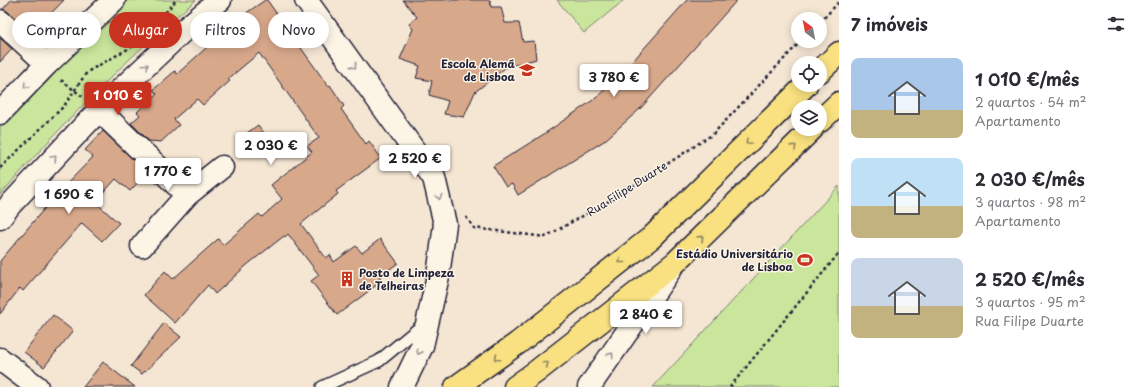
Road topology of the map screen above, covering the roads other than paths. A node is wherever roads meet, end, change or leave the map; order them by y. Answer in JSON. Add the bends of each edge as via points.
{"nodes":[{"id":1,"x":114,"y":0,"type":"edge"},
{"id":2,"x":220,"y":0,"type":"edge"},
{"id":3,"x":306,"y":0,"type":"edge"},
{"id":4,"x":0,"y":21,"type":"edge"},
{"id":5,"x":839,"y":53,"type":"edge"},
{"id":6,"x":827,"y":64,"type":"edge"},
{"id":7,"x":51,"y":70,"type":"junction"},
{"id":8,"x":799,"y":92,"type":"edge"},
{"id":9,"x":839,"y":103,"type":"edge"},
{"id":10,"x":92,"y":104,"type":"junction"},
{"id":11,"x":0,"y":113,"type":"edge"},
{"id":12,"x":827,"y":114,"type":"edge"},
{"id":13,"x":805,"y":136,"type":"edge"},
{"id":14,"x":222,"y":167,"type":"dead end"},
{"id":15,"x":187,"y":195,"type":"junction"},
{"id":16,"x":0,"y":218,"type":"edge"},
{"id":17,"x":142,"y":246,"type":"dead end"},
{"id":18,"x":675,"y":263,"type":"junction"},
{"id":19,"x":427,"y":321,"type":"junction"},
{"id":20,"x":0,"y":359,"type":"edge"},
{"id":21,"x":37,"y":387,"type":"edge"},
{"id":22,"x":322,"y":387,"type":"edge"},
{"id":23,"x":402,"y":387,"type":"edge"},
{"id":24,"x":456,"y":387,"type":"edge"},
{"id":25,"x":515,"y":387,"type":"edge"},
{"id":26,"x":589,"y":387,"type":"edge"}],
"edges":[{"from":1,"to":7,"type":"street"},
{"from":10,"to":2,"type":"street","one_way":true},
{"from":3,"to":19,"type":"street","one_way":true,"via":[[434,178],[445,224],[438,276]]},
{"from":4,"to":7,"type":"street"},
{"from":5,"to":6,"type":"highway"},
{"from":7,"to":11,"type":"street","one_way":true},
{"from":8,"to":24,"type":"highway","one_way":true,"via":[[652,237],[518,343]]},
{"from":9,"to":12,"type":"highway"},
{"from":10,"to":15,"type":"street"},
{"from":16,"to":10,"type":"street","one_way":true},
{"from":18,"to":13,"type":"highway","one_way":true},
{"from":14,"to":15,"type":"street"},
{"from":15,"to":17,"type":"street"},
{"from":25,"to":18,"type":"highway","one_way":true},
{"from":26,"to":18,"type":"street","one_way":true},
{"from":19,"to":22,"type":"lane","via":[[379,361]]},
{"from":19,"to":23,"type":"street","one_way":true,"via":[[422,346]]},
{"from":20,"to":21,"type":"street"}]}
